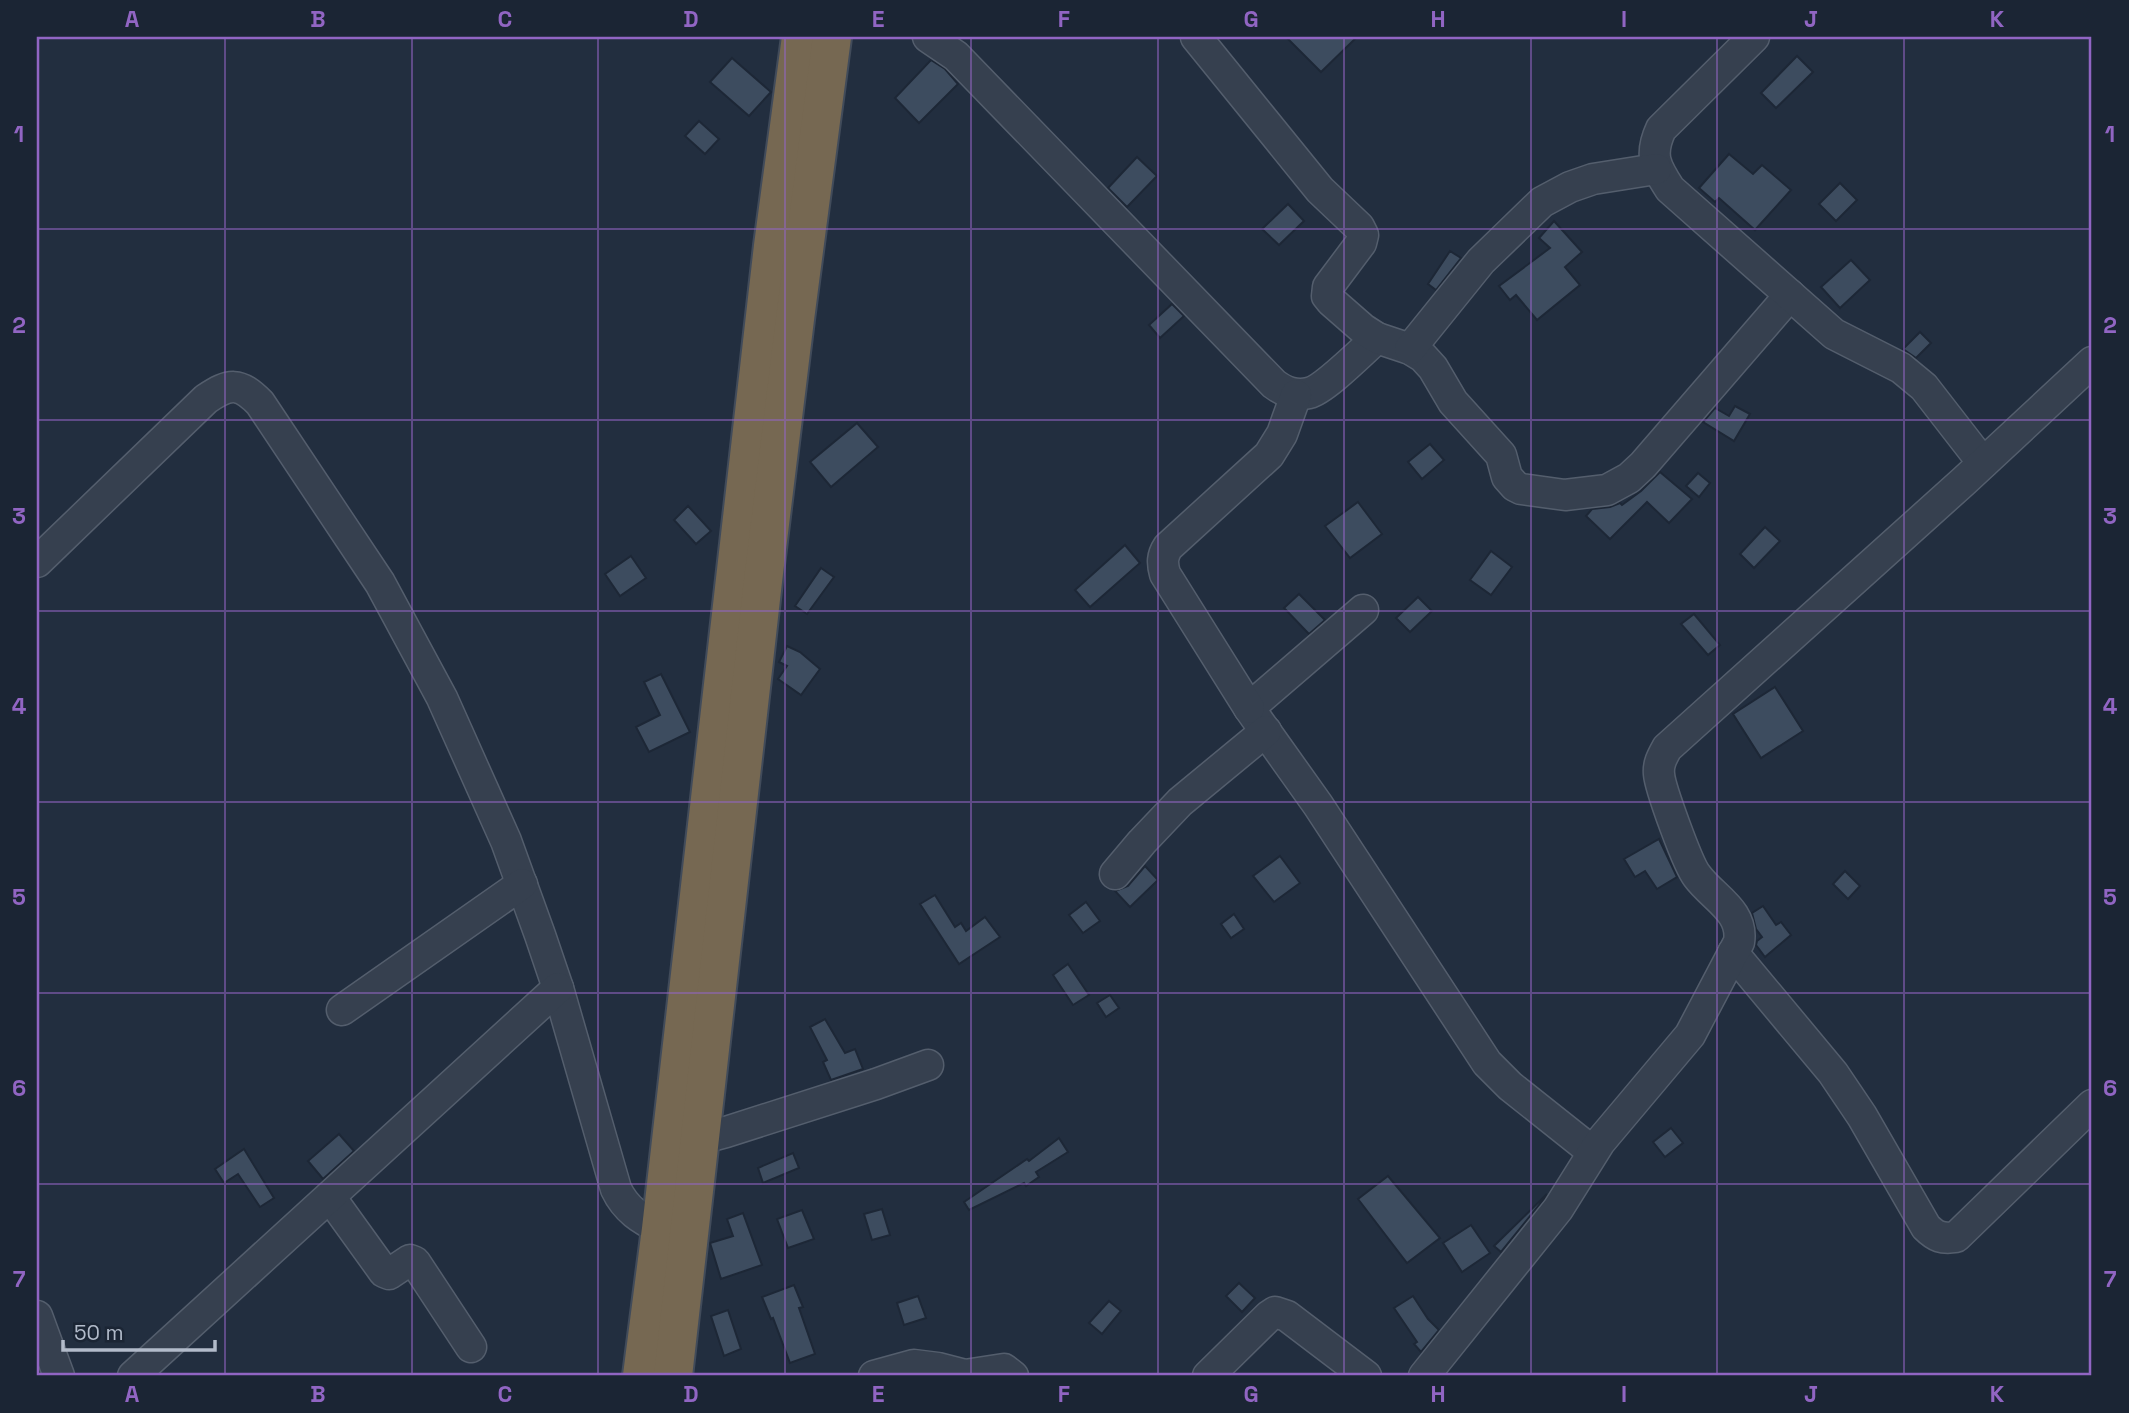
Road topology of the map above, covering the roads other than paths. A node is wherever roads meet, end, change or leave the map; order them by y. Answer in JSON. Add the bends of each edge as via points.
{"nodes":[{"id":1,"x":801,"y":37,"type":"edge"},
{"id":2,"x":832,"y":37,"type":"edge"},
{"id":3,"x":928,"y":37,"type":"edge"},
{"id":4,"x":1196,"y":37,"type":"edge"},
{"id":5,"x":1754,"y":37,"type":"edge"},
{"id":6,"x":1656,"y":169,"type":"junction"},
{"id":7,"x":1790,"y":295,"type":"junction"},
{"id":8,"x":1377,"y":338,"type":"junction"},
{"id":9,"x":1410,"y":349,"type":"junction"},
{"id":10,"x":2092,"y":362,"type":"edge"},
{"id":11,"x":1296,"y":395,"type":"junction"},
{"id":12,"x":1983,"y":463,"type":"junction"},
{"id":13,"x":37,"y":562,"type":"edge"},
{"id":14,"x":1363,"y":610,"type":"dead end"},
{"id":15,"x":1257,"y":720,"type":"junction"},
{"id":16,"x":1115,"y":874,"type":"dead end"},
{"id":17,"x":522,"y":884,"type":"junction"},
{"id":18,"x":1733,"y":953,"type":"junction"},
{"id":19,"x":558,"y":988,"type":"junction"},
{"id":20,"x":342,"y":1010,"type":"dead end"},
{"id":21,"x":928,"y":1065,"type":"dead end"},
{"id":22,"x":2092,"y":1105,"type":"edge"},
{"id":23,"x":700,"y":1139,"type":"junction"},
{"id":24,"x":1593,"y":1152,"type":"junction"},
{"id":25,"x":330,"y":1197,"type":"junction"},
{"id":26,"x":661,"y":1229,"type":"junction"},
{"id":27,"x":37,"y":1316,"type":"edge"},
{"id":28,"x":471,"y":1347,"type":"dead end"},
{"id":29,"x":59,"y":1376,"type":"edge"},
{"id":30,"x":133,"y":1376,"type":"edge"},
{"id":31,"x":642,"y":1376,"type":"edge"},
{"id":32,"x":673,"y":1376,"type":"edge"},
{"id":33,"x":874,"y":1376,"type":"edge"},
{"id":34,"x":1013,"y":1376,"type":"edge"},
{"id":35,"x":1208,"y":1376,"type":"edge"},
{"id":36,"x":1366,"y":1376,"type":"edge"},
{"id":37,"x":1424,"y":1376,"type":"edge"}],
"edges":[{"from":1,"to":26,"type":"highway"},
{"from":2,"to":23,"type":"highway","via":[[786,388]]},
{"from":3,"to":11,"type":"street","via":[[956,56],[1274,384]]},
{"from":4,"to":8,"type":"street","via":[[1320,190],[1361,231],[1361,243],[1328,287],[1327,296]]},
{"from":5,"to":6,"type":"street","via":[[1661,129],[1655,141]]},
{"from":6,"to":7,"type":"street","via":[[1670,188]]},
{"from":6,"to":9,"type":"street","via":[[1593,180],[1542,202],[1481,261]]},
{"from":7,"to":9,"type":"street","via":[[1643,465],[1607,490],[1565,495],[1515,486],[1507,477],[1501,455],[1453,402],[1433,368]]},
{"from":7,"to":12,"type":"street","via":[[1834,334],[1913,376]]},
{"from":8,"to":9,"type":"street"},
{"from":8,"to":11,"type":"street","via":[[1312,392]]},
{"from":10,"to":12,"type":"street"},
{"from":11,"to":15,"type":"street","via":[[1269,455],[1163,555],[1165,574]]},
{"from":12,"to":18,"type":"street","via":[[1661,758],[1659,777],[1690,865],[1738,922],[1739,942]]},
{"from":13,"to":17,"type":"street","via":[[206,399],[224,387],[236,386],[249,393],[272,420],[380,583],[442,698]]},
{"from":14,"to":15,"type":"street"},
{"from":15,"to":16,"type":"street"},
{"from":15,"to":24,"type":"street","via":[[1487,1063]]},
{"from":17,"to":19,"type":"street"},
{"from":17,"to":20,"type":"street"},
{"from":18,"to":22,"type":"street","via":[[1833,1073],[1935,1236],[1956,1237]]},
{"from":18,"to":24,"type":"street","via":[[1690,1035]]},
{"from":19,"to":25,"type":"street"},
{"from":19,"to":26,"type":"street","via":[[616,1189],[640,1219]]},
{"from":21,"to":23,"type":"street"},
{"from":23,"to":32,"type":"highway"},
{"from":24,"to":37,"type":"street","via":[[1558,1209]]},
{"from":25,"to":28,"type":"street","via":[[384,1272],[393,1273],[410,1260],[415,1262]]},
{"from":25,"to":30,"type":"street"},
{"from":26,"to":31,"type":"highway"},
{"from":27,"to":29,"type":"street"},
{"from":33,"to":34,"type":"street","via":[[915,1365],[965,1375],[1004,1369]]},
{"from":35,"to":36,"type":"street","via":[[1275,1312],[1287,1315]]}]}
